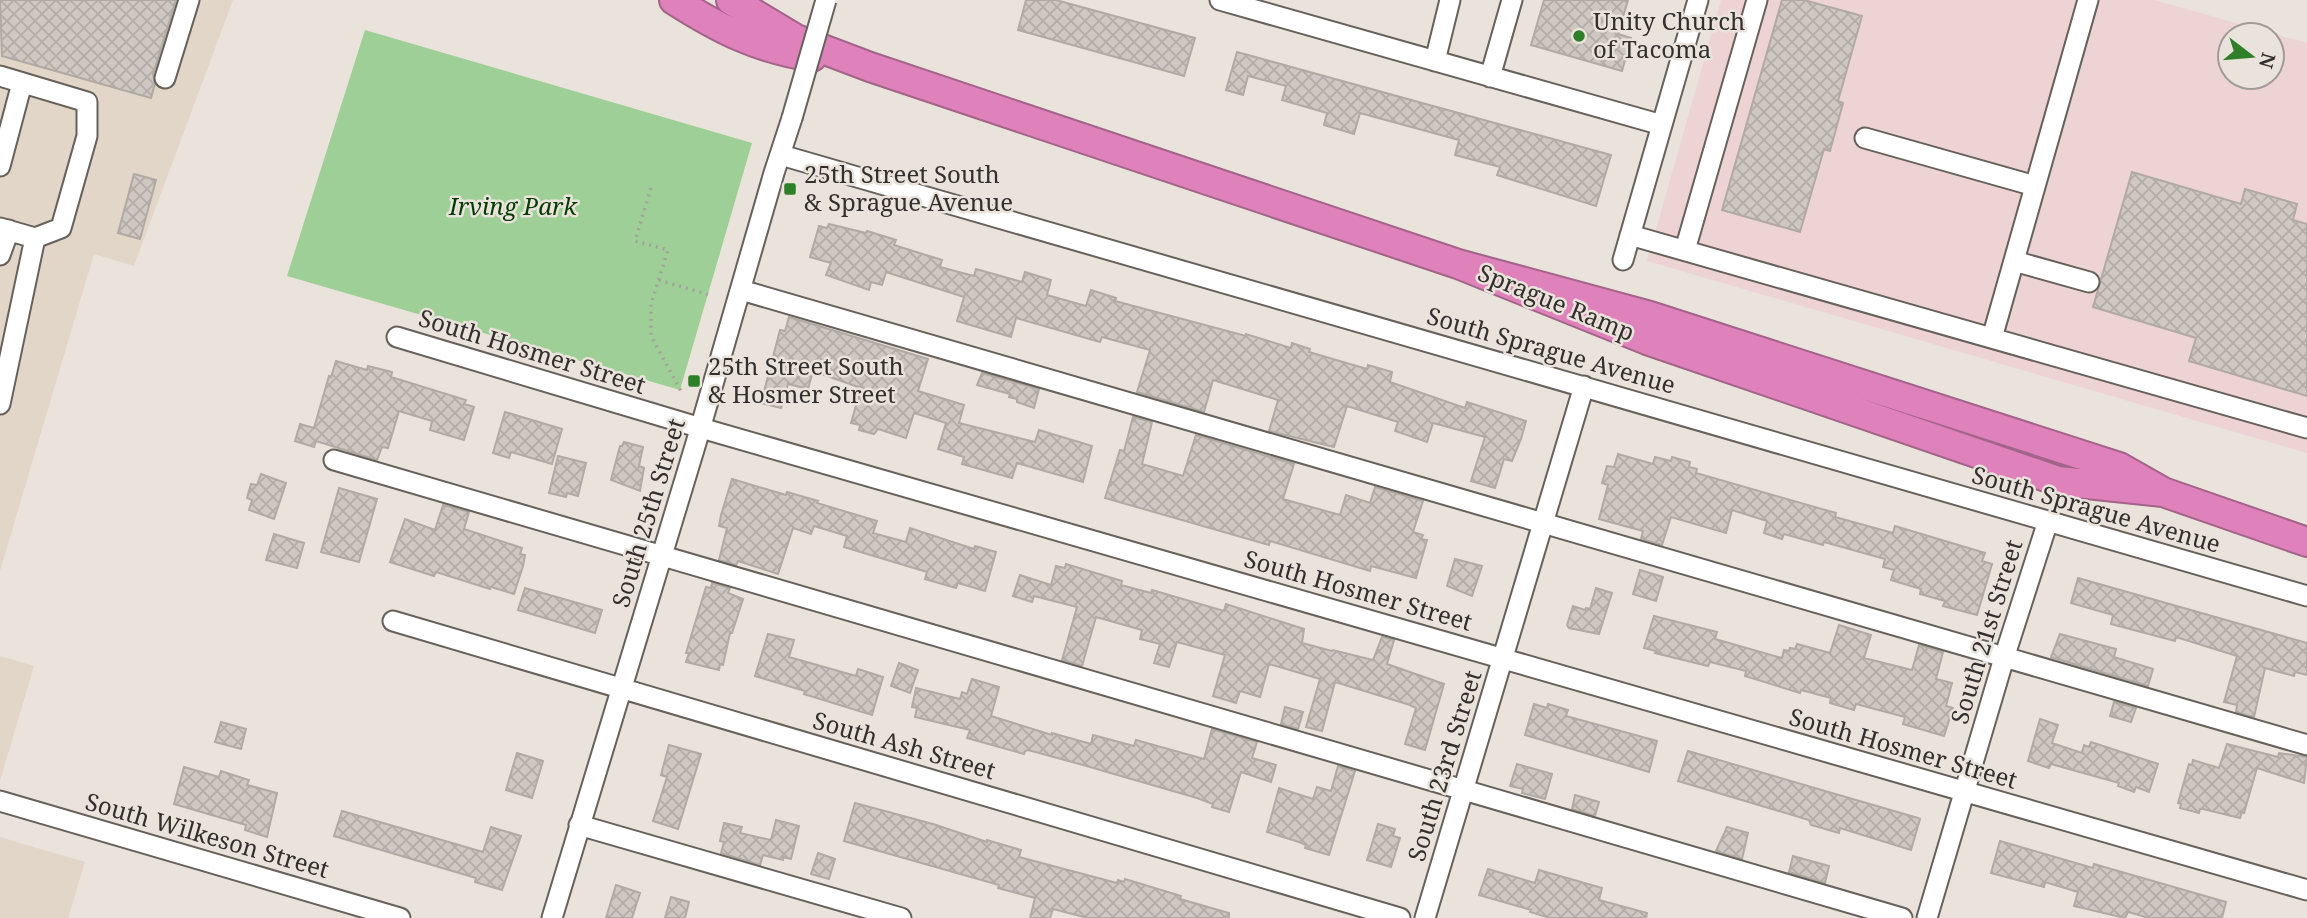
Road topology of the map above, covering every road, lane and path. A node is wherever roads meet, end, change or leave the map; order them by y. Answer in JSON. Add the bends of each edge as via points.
{"nodes":[{"id":1,"x":189,"y":0,"type":"edge"},
{"id":2,"x":674,"y":0,"type":"edge"},
{"id":3,"x":826,"y":0,"type":"edge"},
{"id":4,"x":1220,"y":0,"type":"edge"},
{"id":5,"x":1450,"y":0,"type":"edge"},
{"id":6,"x":1511,"y":0,"type":"edge"},
{"id":7,"x":1698,"y":0,"type":"edge"},
{"id":8,"x":1756,"y":0,"type":"edge"},
{"id":9,"x":2088,"y":0,"type":"edge"},
{"id":10,"x":735,"y":2,"type":"edge"},
{"id":11,"x":1435,"y":61,"type":"junction"},
{"id":12,"x":870,"y":67,"type":"junction"},
{"id":13,"x":0,"y":76,"type":"edge"},
{"id":14,"x":1490,"y":77,"type":"junction"},
{"id":15,"x":165,"y":78,"type":"dead end"},
{"id":16,"x":22,"y":83,"type":"junction"},
{"id":17,"x":1662,"y":125,"type":"junction"},
{"id":18,"x":1865,"y":138,"type":"dead end"},
{"id":19,"x":781,"y":155,"type":"junction"},
{"id":20,"x":0,"y":166,"type":"edge"},
{"id":21,"x":2035,"y":186,"type":"junction"},
{"id":22,"x":650,"y":188,"type":"dead end"},
{"id":23,"x":5,"y":229,"type":"edge"},
{"id":24,"x":1630,"y":235,"type":"junction"},
{"id":25,"x":35,"y":238,"type":"junction"},
{"id":26,"x":1685,"y":250,"type":"junction"},
{"id":27,"x":0,"y":255,"type":"edge"},
{"id":28,"x":1623,"y":260,"type":"dead end"},
{"id":29,"x":2014,"y":261,"type":"junction"},
{"id":30,"x":659,"y":280,"type":"junction"},
{"id":31,"x":2089,"y":282,"type":"dead end"},
{"id":32,"x":741,"y":290,"type":"junction"},
{"id":33,"x":710,"y":295,"type":"dead end"},
{"id":34,"x":397,"y":337,"type":"dead end"},
{"id":35,"x":1992,"y":338,"type":"junction"},
{"id":36,"x":1584,"y":386,"type":"junction"},
{"id":37,"x":682,"y":393,"type":"dead end"},
{"id":38,"x":0,"y":404,"type":"edge"},
{"id":39,"x":701,"y":428,"type":"junction"},
{"id":40,"x":2307,"y":428,"type":"edge"},
{"id":41,"x":334,"y":460,"type":"dead end"},
{"id":42,"x":2048,"y":521,"type":"junction"},
{"id":43,"x":1544,"y":523,"type":"junction"},
{"id":44,"x":2307,"y":542,"type":"edge"},
{"id":45,"x":662,"y":557,"type":"junction"},
{"id":46,"x":2307,"y":596,"type":"edge"},
{"id":47,"x":393,"y":621,"type":"dead end"},
{"id":48,"x":1503,"y":658,"type":"junction"},
{"id":49,"x":2004,"y":658,"type":"junction"},
{"id":50,"x":622,"y":688,"type":"junction"},
{"id":51,"x":2307,"y":745,"type":"edge"},
{"id":52,"x":1463,"y":791,"type":"junction"},
{"id":53,"x":1964,"y":793,"type":"junction"},
{"id":54,"x":0,"y":802,"type":"edge"},
{"id":55,"x":579,"y":825,"type":"junction"},
{"id":56,"x":2307,"y":890,"type":"edge"},
{"id":57,"x":400,"y":918,"type":"edge"},
{"id":58,"x":552,"y":918,"type":"edge"},
{"id":59,"x":901,"y":918,"type":"edge"},
{"id":60,"x":1400,"y":918,"type":"edge"},
{"id":61,"x":1425,"y":918,"type":"edge"},
{"id":62,"x":1902,"y":918,"type":"edge"},
{"id":63,"x":1927,"y":918,"type":"edge"}],
"edges":[{"from":1,"to":15,"type":"street"},
{"from":2,"to":12,"type":"highway","via":[[748,41],[785,53]]},
{"from":3,"to":19,"type":"street","name":"South 25th Street","bridge":true},
{"from":4,"to":11,"type":"street"},
{"from":5,"to":11,"type":"street"},
{"from":6,"to":14,"type":"street"},
{"from":7,"to":17,"type":"street"},
{"from":8,"to":26,"type":"street"},
{"from":9,"to":21,"type":"street"},
{"from":10,"to":12,"type":"highway","via":[[796,39]]},
{"from":11,"to":14,"type":"street"},
{"from":12,"to":44,"type":"highway","name":"Sprague Ramp","via":[[1458,264],[1650,316],[2119,467],[2163,492]]},
{"from":13,"to":16,"type":"street"},
{"from":14,"to":17,"type":"street"},
{"from":16,"to":20,"type":"street"},
{"from":16,"to":25,"type":"street","via":[[87,102],[87,136],[61,228]]},
{"from":17,"to":24,"type":"street"},
{"from":18,"to":21,"type":"street"},
{"from":19,"to":32,"type":"street","name":"South 25th Street"},
{"from":19,"to":36,"type":"street","name":"South Sprague Avenue"},
{"from":21,"to":29,"type":"street"},
{"from":22,"to":30,"type":"path","via":[[635,241],[668,250]]},
{"from":23,"to":25,"type":"street"},
{"from":23,"to":27,"type":"street"},
{"from":24,"to":26,"type":"street"},
{"from":24,"to":28,"type":"street"},
{"from":25,"to":38,"type":"street"},
{"from":26,"to":35,"type":"street"},
{"from":29,"to":31,"type":"street"},
{"from":29,"to":35,"type":"street"},
{"from":30,"to":33,"type":"path"},
{"from":30,"to":37,"type":"path","via":[[650,312],[651,336]]},
{"from":32,"to":39,"type":"street","name":"South 25th Street"},
{"from":32,"to":43,"type":"street"},
{"from":34,"to":39,"type":"street","name":"South Hosmer Street"},
{"from":35,"to":40,"type":"street"},
{"from":36,"to":42,"type":"street","name":"South Sprague Avenue"},
{"from":36,"to":43,"type":"street","name":"South 23rd Street"},
{"from":39,"to":45,"type":"street","name":"South 25th Street"},
{"from":39,"to":48,"type":"street","name":"South Hosmer Street"},
{"from":41,"to":45,"type":"street"},
{"from":42,"to":46,"type":"street","name":"South Sprague Avenue"},
{"from":42,"to":49,"type":"street","name":"South 21st Street"},
{"from":43,"to":48,"type":"street","name":"South 23rd Street"},
{"from":43,"to":49,"type":"street"},
{"from":45,"to":50,"type":"street","name":"South 25th Street"},
{"from":45,"to":52,"type":"street"},
{"from":47,"to":50,"type":"street","name":"South Ash Street"},
{"from":48,"to":52,"type":"street","name":"South 23rd Street"},
{"from":48,"to":53,"type":"street","name":"South Hosmer Street"},
{"from":49,"to":51,"type":"street"},
{"from":49,"to":53,"type":"street","name":"South 21st Street"},
{"from":50,"to":55,"type":"street","name":"South 25th Street"},
{"from":50,"to":60,"type":"street","name":"South Ash Street"},
{"from":52,"to":61,"type":"street","name":"South 23rd Street"},
{"from":52,"to":62,"type":"street"},
{"from":53,"to":56,"type":"street","name":"South Hosmer Street"},
{"from":53,"to":63,"type":"street","name":"South 21st Street"},
{"from":54,"to":57,"type":"street","name":"South Wilkeson Street"},
{"from":55,"to":58,"type":"street","name":"South 25th Street"},
{"from":55,"to":59,"type":"street"}]}
